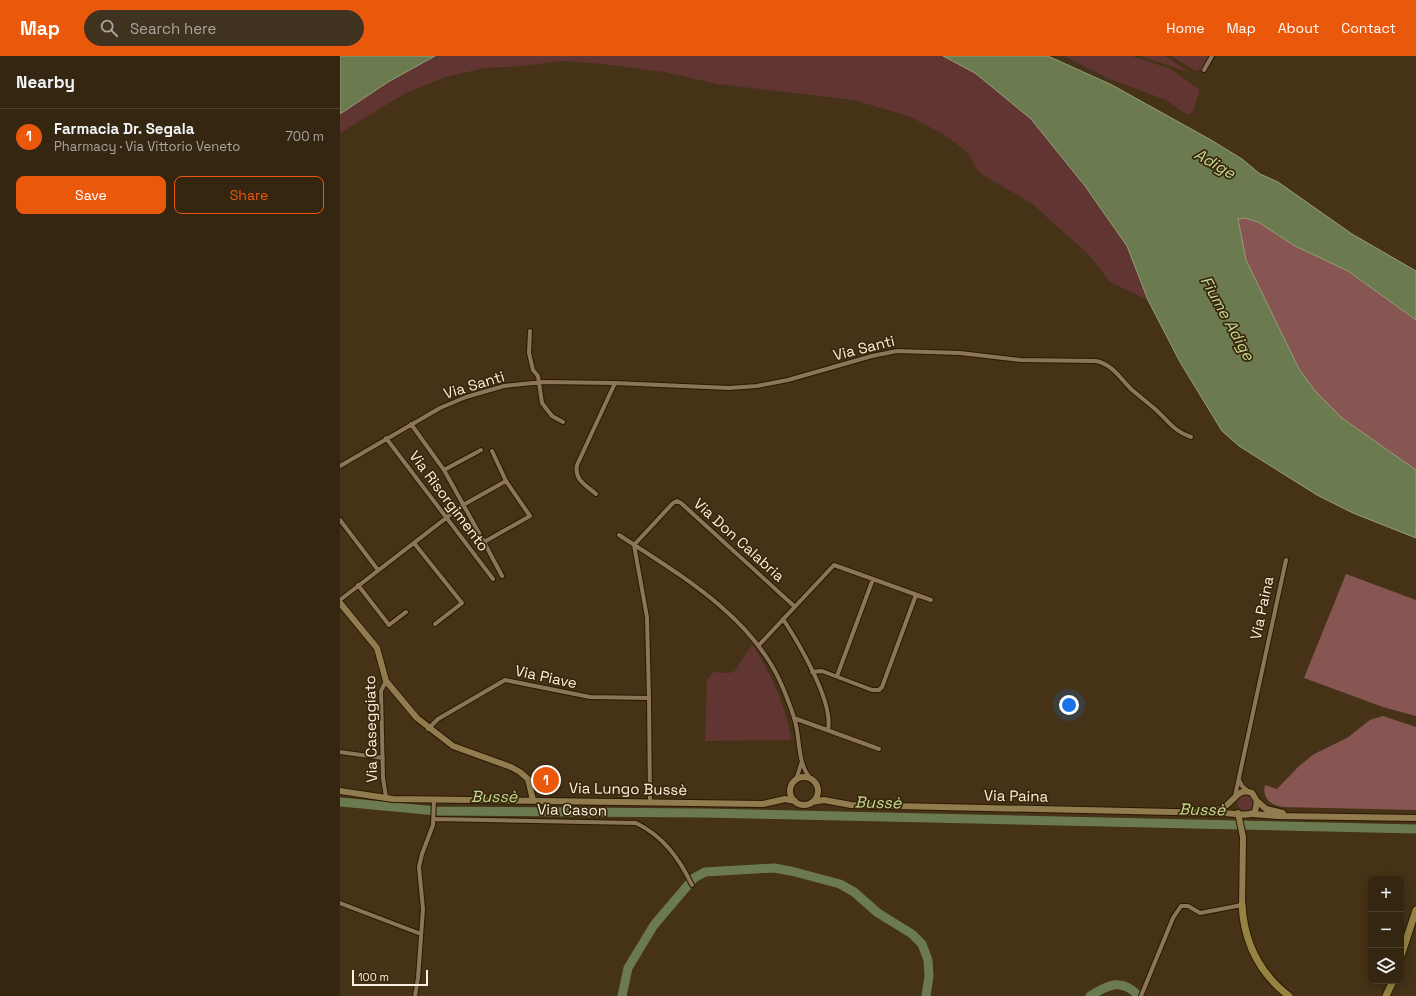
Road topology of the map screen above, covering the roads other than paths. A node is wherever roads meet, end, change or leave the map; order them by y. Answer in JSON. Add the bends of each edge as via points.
{"nodes":[{"id":1,"x":1212,"y":56,"type":"edge"},
{"id":2,"x":1204,"y":70,"type":"dead end"},
{"id":3,"x":530,"y":331,"type":"dead end"},
{"id":4,"x":539,"y":383,"type":"junction"},
{"id":5,"x":615,"y":383,"type":"junction"},
{"id":6,"x":563,"y":422,"type":"dead end"},
{"id":7,"x":411,"y":424,"type":"junction"},
{"id":8,"x":1191,"y":437,"type":"dead end"},
{"id":9,"x":386,"y":438,"type":"junction"},
{"id":10,"x":481,"y":450,"type":"dead end"},
{"id":11,"x":492,"y":451,"type":"dead end"},
{"id":12,"x":340,"y":466,"type":"edge"},
{"id":13,"x":444,"y":470,"type":"junction"},
{"id":14,"x":506,"y":481,"type":"junction"},
{"id":15,"x":596,"y":494,"type":"dead end"},
{"id":16,"x":463,"y":505,"type":"junction"},
{"id":17,"x":447,"y":518,"type":"junction"},
{"id":18,"x":340,"y":520,"type":"edge"},
{"id":19,"x":619,"y":535,"type":"dead end"},
{"id":20,"x":484,"y":542,"type":"junction"},
{"id":21,"x":414,"y":543,"type":"junction"},
{"id":22,"x":634,"y":545,"type":"junction"},
{"id":23,"x":1286,"y":560,"type":"dead end"},
{"id":24,"x":378,"y":570,"type":"junction"},
{"id":25,"x":502,"y":576,"type":"dead end"},
{"id":26,"x":493,"y":579,"type":"dead end"},
{"id":27,"x":873,"y":580,"type":"junction"},
{"id":28,"x":358,"y":585,"type":"junction"},
{"id":29,"x":916,"y":595,"type":"junction"},
{"id":30,"x":931,"y":600,"type":"dead end"},
{"id":31,"x":340,"y":601,"type":"edge"},
{"id":32,"x":794,"y":606,"type":"junction"},
{"id":33,"x":406,"y":612,"type":"dead end"},
{"id":34,"x":783,"y":619,"type":"junction"},
{"id":35,"x":435,"y":624,"type":"dead end"},
{"id":36,"x":759,"y":645,"type":"junction"},
{"id":37,"x":812,"y":672,"type":"junction"},
{"id":38,"x":837,"y":676,"type":"junction"},
{"id":39,"x":386,"y":681,"type":"junction"},
{"id":40,"x":649,"y":698,"type":"junction"},
{"id":41,"x":794,"y":718,"type":"junction"},
{"id":42,"x":428,"y":729,"type":"junction"},
{"id":43,"x":828,"y":730,"type":"junction"},
{"id":44,"x":879,"y":749,"type":"dead end"},
{"id":45,"x":340,"y":752,"type":"edge"},
{"id":46,"x":383,"y":758,"type":"junction"},
{"id":47,"x":801,"y":762,"type":"junction"},
{"id":48,"x":811,"y":779,"type":"junction"},
{"id":49,"x":1239,"y":779,"type":"junction"},
{"id":50,"x":796,"y":780,"type":"junction"},
{"id":51,"x":790,"y":789,"type":"junction"},
{"id":52,"x":817,"y":790,"type":"junction"},
{"id":53,"x":340,"y":791,"type":"edge"},
{"id":54,"x":1249,"y":792,"type":"junction"},
{"id":55,"x":386,"y":797,"type":"junction"},
{"id":56,"x":1234,"y":798,"type":"junction"},
{"id":57,"x":434,"y":800,"type":"junction"},
{"id":58,"x":533,"y":800,"type":"junction"},
{"id":59,"x":795,"y":801,"type":"junction"},
{"id":60,"x":1258,"y":801,"type":"junction"},
{"id":61,"x":771,"y":802,"type":"junction"},
{"id":62,"x":812,"y":802,"type":"junction"},
{"id":63,"x":650,"y":803,"type":"junction"},
{"id":64,"x":838,"y":803,"type":"junction"},
{"id":65,"x":1195,"y":812,"type":"junction"},
{"id":66,"x":1238,"y":815,"type":"junction"},
{"id":67,"x":1298,"y":815,"type":"junction"},
{"id":68,"x":1250,"y":816,"type":"junction"},
{"id":69,"x":1416,"y":818,"type":"edge"},
{"id":70,"x":434,"y":819,"type":"junction"},
{"id":71,"x":1243,"y":837,"type":"junction"},
{"id":72,"x":692,"y":885,"type":"dead end"},
{"id":73,"x":340,"y":902,"type":"edge"},
{"id":74,"x":1242,"y":905,"type":"junction"},
{"id":75,"x":1415,"y":912,"type":"edge"},
{"id":76,"x":421,"y":934,"type":"junction"},
{"id":77,"x":1404,"y":948,"type":"edge"},
{"id":78,"x":1392,"y":984,"type":"edge"},
{"id":79,"x":1142,"y":995,"type":"edge"},
{"id":80,"x":415,"y":996,"type":"edge"},
{"id":81,"x":1288,"y":996,"type":"edge"},
{"id":82,"x":1388,"y":996,"type":"edge"}],
"edges":[{"from":1,"to":2,"type":"street"},
{"from":3,"to":4,"type":"street","via":[[529,354]]},
{"from":4,"to":5,"type":"street","name":"Via Santi"},
{"from":4,"to":6,"type":"street","via":[[540,398],[546,410]]},
{"from":4,"to":7,"type":"street","name":"Via Santi","via":[[504,386],[466,397]]},
{"from":5,"to":8,"type":"street","name":"Via Santi","via":[[729,388],[757,386],[872,356],[904,351],[960,353],[1020,360],[1096,361],[1109,366],[1178,432]]},
{"from":5,"to":15,"type":"street","via":[[575,472],[577,478]]},
{"from":7,"to":9,"type":"street","name":"Via Santi"},
{"from":7,"to":13,"type":"street"},
{"from":9,"to":12,"type":"street","name":"Via Santi"},
{"from":9,"to":17,"type":"street","name":"Via Risorgimento"},
{"from":10,"to":13,"type":"street"},
{"from":11,"to":14,"type":"street"},
{"from":13,"to":16,"type":"street"},
{"from":14,"to":16,"type":"street"},
{"from":14,"to":20,"type":"street","via":[[530,514],[529,517]]},
{"from":16,"to":17,"type":"street"},
{"from":16,"to":20,"type":"street"},
{"from":17,"to":21,"type":"street"},
{"from":17,"to":26,"type":"street","name":"Via Risorgimento"},
{"from":18,"to":24,"type":"street"},
{"from":19,"to":22,"type":"street"},
{"from":20,"to":25,"type":"street"},
{"from":21,"to":24,"type":"street"},
{"from":21,"to":35,"type":"street","via":[[462,603]]},
{"from":22,"to":32,"type":"street","name":"Via Don Calabria","via":[[673,503],[681,503]]},
{"from":22,"to":36,"type":"street","via":[[694,584]]},
{"from":22,"to":40,"type":"street","via":[[646,617]]},
{"from":23,"to":49,"type":"street","name":"Via Paina"},
{"from":24,"to":28,"type":"street"},
{"from":27,"to":29,"type":"street"},
{"from":27,"to":32,"type":"street","via":[[834,565]]},
{"from":27,"to":38,"type":"street"},
{"from":28,"to":31,"type":"street"},
{"from":28,"to":33,"type":"street","via":[[390,625]]},
{"from":29,"to":30,"type":"street"},
{"from":29,"to":38,"type":"street","via":[[882,687],[879,690],[872,690]]},
{"from":31,"to":39,"type":"main road","name":"Via Caseggiato","via":[[377,648]]},
{"from":32,"to":34,"type":"street"},
{"from":34,"to":36,"type":"street"},
{"from":34,"to":37,"type":"street","via":[[801,646]]},
{"from":36,"to":41,"type":"street","via":[[782,686]]},
{"from":37,"to":38,"type":"street","via":[[822,671]]},
{"from":37,"to":43,"type":"street","via":[[827,714]]},
{"from":39,"to":42,"type":"main road"},
{"from":39,"to":46,"type":"street","name":"Via Caseggiato","via":[[381,691]]},
{"from":40,"to":42,"type":"street","name":"Via Piave","via":[[590,697],[505,680],[438,718]]},
{"from":40,"to":63,"type":"street"},
{"from":41,"to":43,"type":"street"},
{"from":41,"to":47,"type":"street"},
{"from":42,"to":58,"type":"main road","via":[[453,746],[520,772],[528,779]]},
{"from":43,"to":44,"type":"street"},
{"from":45,"to":46,"type":"street"},
{"from":46,"to":55,"type":"street","name":"Via Caseggiato"},
{"from":47,"to":48,"type":"street"},
{"from":47,"to":50,"type":"street"},
{"from":48,"to":50,"type":"main road","via":[[803,777]]},
{"from":48,"to":52,"type":"main road"},
{"from":49,"to":54,"type":"street"},
{"from":49,"to":56,"type":"street","name":"Via Paina"},
{"from":50,"to":51,"type":"main road"},
{"from":51,"to":59,"type":"main road"},
{"from":51,"to":61,"type":"main road","name":"Via Lungo Bussè"},
{"from":52,"to":62,"type":"main road"},
{"from":52,"to":64,"type":"main road","name":"Via Paina"},
{"from":53,"to":55,"type":"main road","name":"Via Lungo Bussè"},
{"from":54,"to":56,"type":"main road","via":[[1241,792]]},
{"from":54,"to":60,"type":"main road"},
{"from":55,"to":57,"type":"main road","name":"Via Lungo Bussè"},
{"from":56,"to":65,"type":"main road","via":[[1220,809]]},
{"from":56,"to":66,"type":"main road"},
{"from":57,"to":58,"type":"main road","name":"Via Lungo Bussè"},
{"from":57,"to":70,"type":"street"},
{"from":58,"to":63,"type":"main road","name":"Via Lungo Bussè"},
{"from":59,"to":61,"type":"main road","name":"Via Lungo Bussè","via":[[785,799]]},
{"from":59,"to":62,"type":"main road","via":[[803,805]]},
{"from":60,"to":67,"type":"main road","via":[[1270,810]]},
{"from":60,"to":68,"type":"main road","via":[[1257,808]]},
{"from":61,"to":63,"type":"main road","name":"Via Lungo Bussè"},
{"from":62,"to":64,"type":"main road","name":"Via Paina","via":[[820,800]]},
{"from":64,"to":65,"type":"main road","name":"Via Paina"},
{"from":65,"to":66,"type":"main road"},
{"from":66,"to":68,"type":"main road"},
{"from":66,"to":71,"type":"main road"},
{"from":67,"to":68,"type":"main road"},
{"from":67,"to":69,"type":"main road"},
{"from":68,"to":71,"type":"main road"},
{"from":70,"to":72,"type":"street","name":"Via Cason","via":[[636,823],[650,830],[670,849],[682,864]]},
{"from":70,"to":76,"type":"street","via":[[419,867],[423,909]]},
{"from":71,"to":74,"type":"main road"},
{"from":73,"to":76,"type":"street"},
{"from":74,"to":79,"type":"street","via":[[1200,912],[1188,906],[1181,906],[1173,918]]},
{"from":74,"to":81,"type":"main road","via":[[1247,937],[1254,955],[1267,975]]},
{"from":75,"to":77,"type":"main road"},
{"from":76,"to":80,"type":"street"},
{"from":78,"to":82,"type":"main road"}]}
